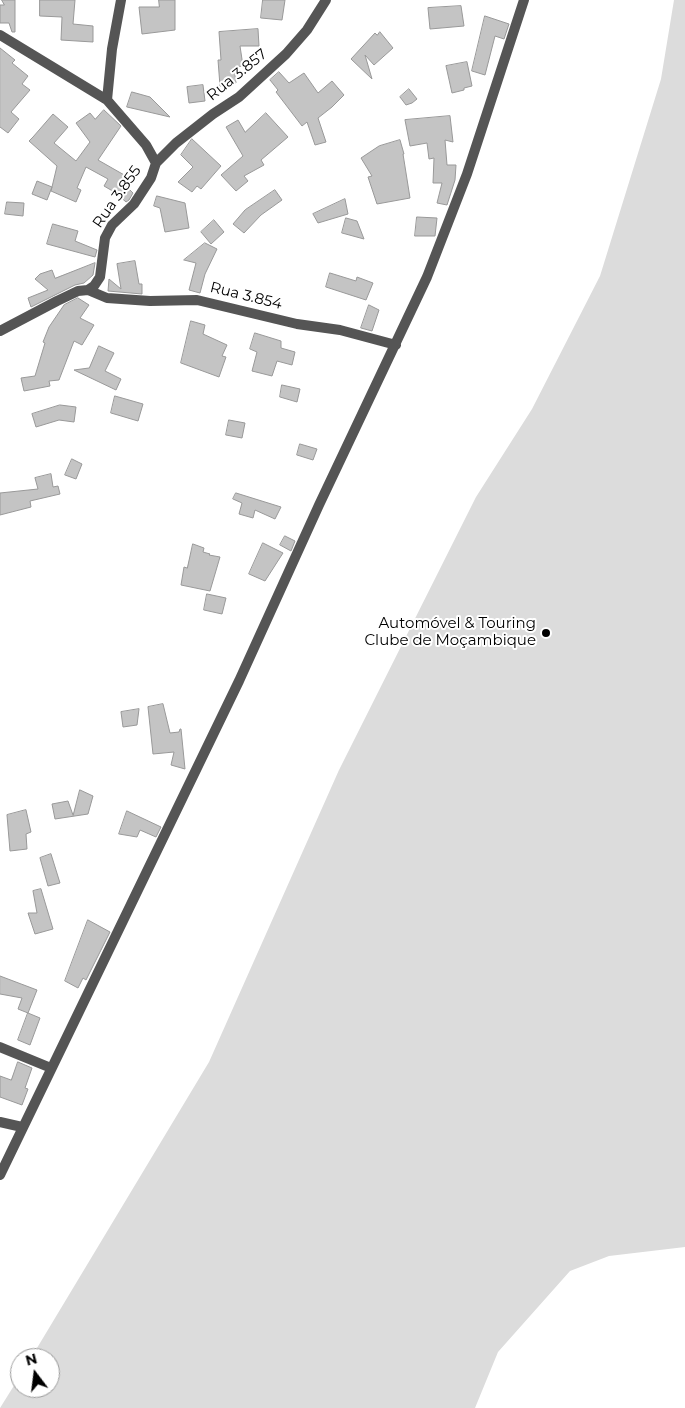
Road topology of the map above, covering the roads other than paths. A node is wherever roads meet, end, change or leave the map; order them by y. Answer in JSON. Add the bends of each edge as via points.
{"nodes":[{"id":1,"x":121,"y":0,"type":"edge"},
{"id":2,"x":326,"y":0,"type":"edge"},
{"id":3,"x":524,"y":0,"type":"edge"},
{"id":4,"x":0,"y":35,"type":"edge"},
{"id":5,"x":107,"y":100,"type":"junction"},
{"id":6,"x":156,"y":163,"type":"junction"},
{"id":7,"x":88,"y":290,"type":"junction"},
{"id":8,"x":0,"y":331,"type":"edge"},
{"id":9,"x":396,"y":345,"type":"junction"},
{"id":10,"x":0,"y":1047,"type":"edge"},
{"id":11,"x":52,"y":1068,"type":"junction"},
{"id":12,"x":0,"y":1122,"type":"edge"},
{"id":13,"x":22,"y":1127,"type":"junction"},
{"id":14,"x":0,"y":1175,"type":"edge"}],
"edges":[{"from":1,"to":5,"type":"street"},
{"from":2,"to":6,"type":"street","name":"Rua 3.857","via":[[307,30],[286,54],[239,97],[176,143]]},
{"from":3,"to":9,"type":"street","via":[[467,174],[427,277]]},
{"from":4,"to":5,"type":"street","name":"Rua 3.855"},
{"from":5,"to":6,"type":"street","name":"Rua 3.855","via":[[146,145]]},
{"from":6,"to":7,"type":"street","name":"Rua 3.855","via":[[151,178],[134,204],[112,225],[105,238],[100,277]]},
{"from":7,"to":8,"type":"street","via":[[78,291]]},
{"from":7,"to":9,"type":"street","name":"Rua 3.854","via":[[107,298],[197,300]]},
{"from":9,"to":11,"type":"street","via":[[235,690]]},
{"from":10,"to":11,"type":"street"},
{"from":11,"to":13,"type":"street"},
{"from":12,"to":13,"type":"street"},
{"from":13,"to":14,"type":"street"}]}
